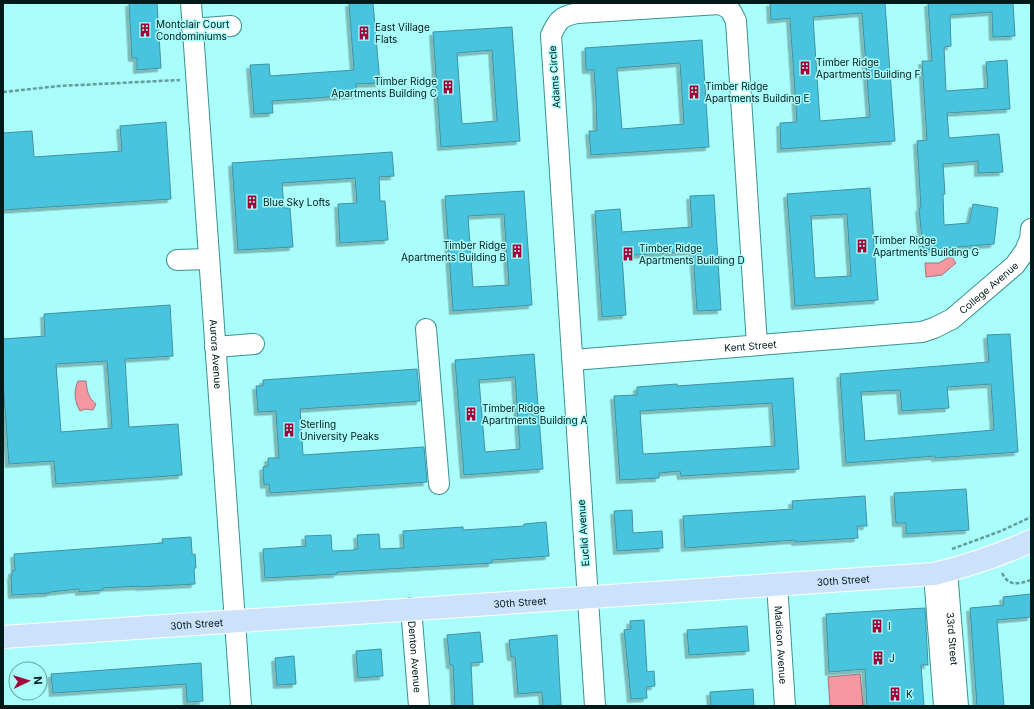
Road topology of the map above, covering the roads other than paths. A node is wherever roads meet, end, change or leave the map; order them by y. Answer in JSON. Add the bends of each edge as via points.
{"nodes":[{"id":1,"x":191,"y":3,"type":"edge"},
{"id":2,"x":737,"y":8,"type":"edge"},
{"id":3,"x":231,"y":26,"type":"dead end"},
{"id":4,"x":192,"y":29,"type":"junction"},
{"id":5,"x":1031,"y":229,"type":"edge"},
{"id":6,"x":209,"y":258,"type":"junction"},
{"id":7,"x":177,"y":260,"type":"dead end"},
{"id":8,"x":426,"y":329,"type":"dead end"},
{"id":9,"x":928,"y":330,"type":"joint"},
{"id":10,"x":254,"y":344,"type":"dead end"},
{"id":11,"x":757,"y":344,"type":"junction"},
{"id":12,"x":215,"y":347,"type":"junction"},
{"id":13,"x":573,"y":360,"type":"junction"},
{"id":14,"x":439,"y":484,"type":"dead end"},
{"id":15,"x":1031,"y":541,"type":"edge"},
{"id":16,"x":942,"y":565,"type":"junction"},
{"id":17,"x":777,"y":584,"type":"junction"},
{"id":18,"x":588,"y":597,"type":"junction"},
{"id":19,"x":411,"y":608,"type":"junction"},
{"id":20,"x":235,"y":620,"type":"junction"},
{"id":21,"x":3,"y":636,"type":"edge"},
{"id":22,"x":241,"y":706,"type":"edge"},
{"id":23,"x":419,"y":706,"type":"edge"},
{"id":24,"x":595,"y":706,"type":"edge"},
{"id":25,"x":785,"y":706,"type":"edge"},
{"id":26,"x":944,"y":706,"type":"edge"},
{"id":27,"x":958,"y":706,"type":"edge"}],
"edges":[{"from":1,"to":4,"type":"street","name":"Aurora Avenue"},
{"from":2,"to":11,"type":"street","name":"Adams Circle"},
{"from":2,"to":13,"type":"street","name":"Adams Circle","via":[[719,4],[578,13],[566,15],[557,22],[551,35]]},
{"from":3,"to":4,"type":"street"},
{"from":4,"to":6,"type":"street","name":"Aurora Avenue"},
{"from":5,"to":9,"type":"street","name":"College Avenue","via":[[1025,251],[1015,264],[952,319]]},
{"from":6,"to":7,"type":"street"},
{"from":6,"to":12,"type":"street","name":"Aurora Avenue"},
{"from":8,"to":14,"type":"street"},
{"from":9,"to":11,"type":"street","name":"Kent Street"},
{"from":10,"to":12,"type":"street"},
{"from":11,"to":13,"type":"street","name":"Kent Street"},
{"from":12,"to":20,"type":"street","name":"Aurora Avenue"},
{"from":13,"to":18,"type":"street","name":"Euclid Avenue"},
{"from":15,"to":16,"type":"main road","name":"30th Street","via":[[976,563]]},
{"from":16,"to":17,"type":"main road","name":"30th Street"},
{"from":16,"to":26,"type":"street","name":"33rd Street"},
{"from":16,"to":27,"type":"street","name":"33rd Street"},
{"from":17,"to":18,"type":"main road","name":"30th Street"},
{"from":17,"to":25,"type":"street","name":"Madison Avenue"},
{"from":18,"to":19,"type":"main road","name":"30th Street"},
{"from":18,"to":24,"type":"street","name":"Euclid Avenue"},
{"from":19,"to":20,"type":"main road","name":"30th Street"},
{"from":19,"to":23,"type":"street","name":"Denton Avenue"},
{"from":20,"to":21,"type":"main road","name":"30th Street"},
{"from":20,"to":22,"type":"street","name":"Aurora Avenue"}]}
